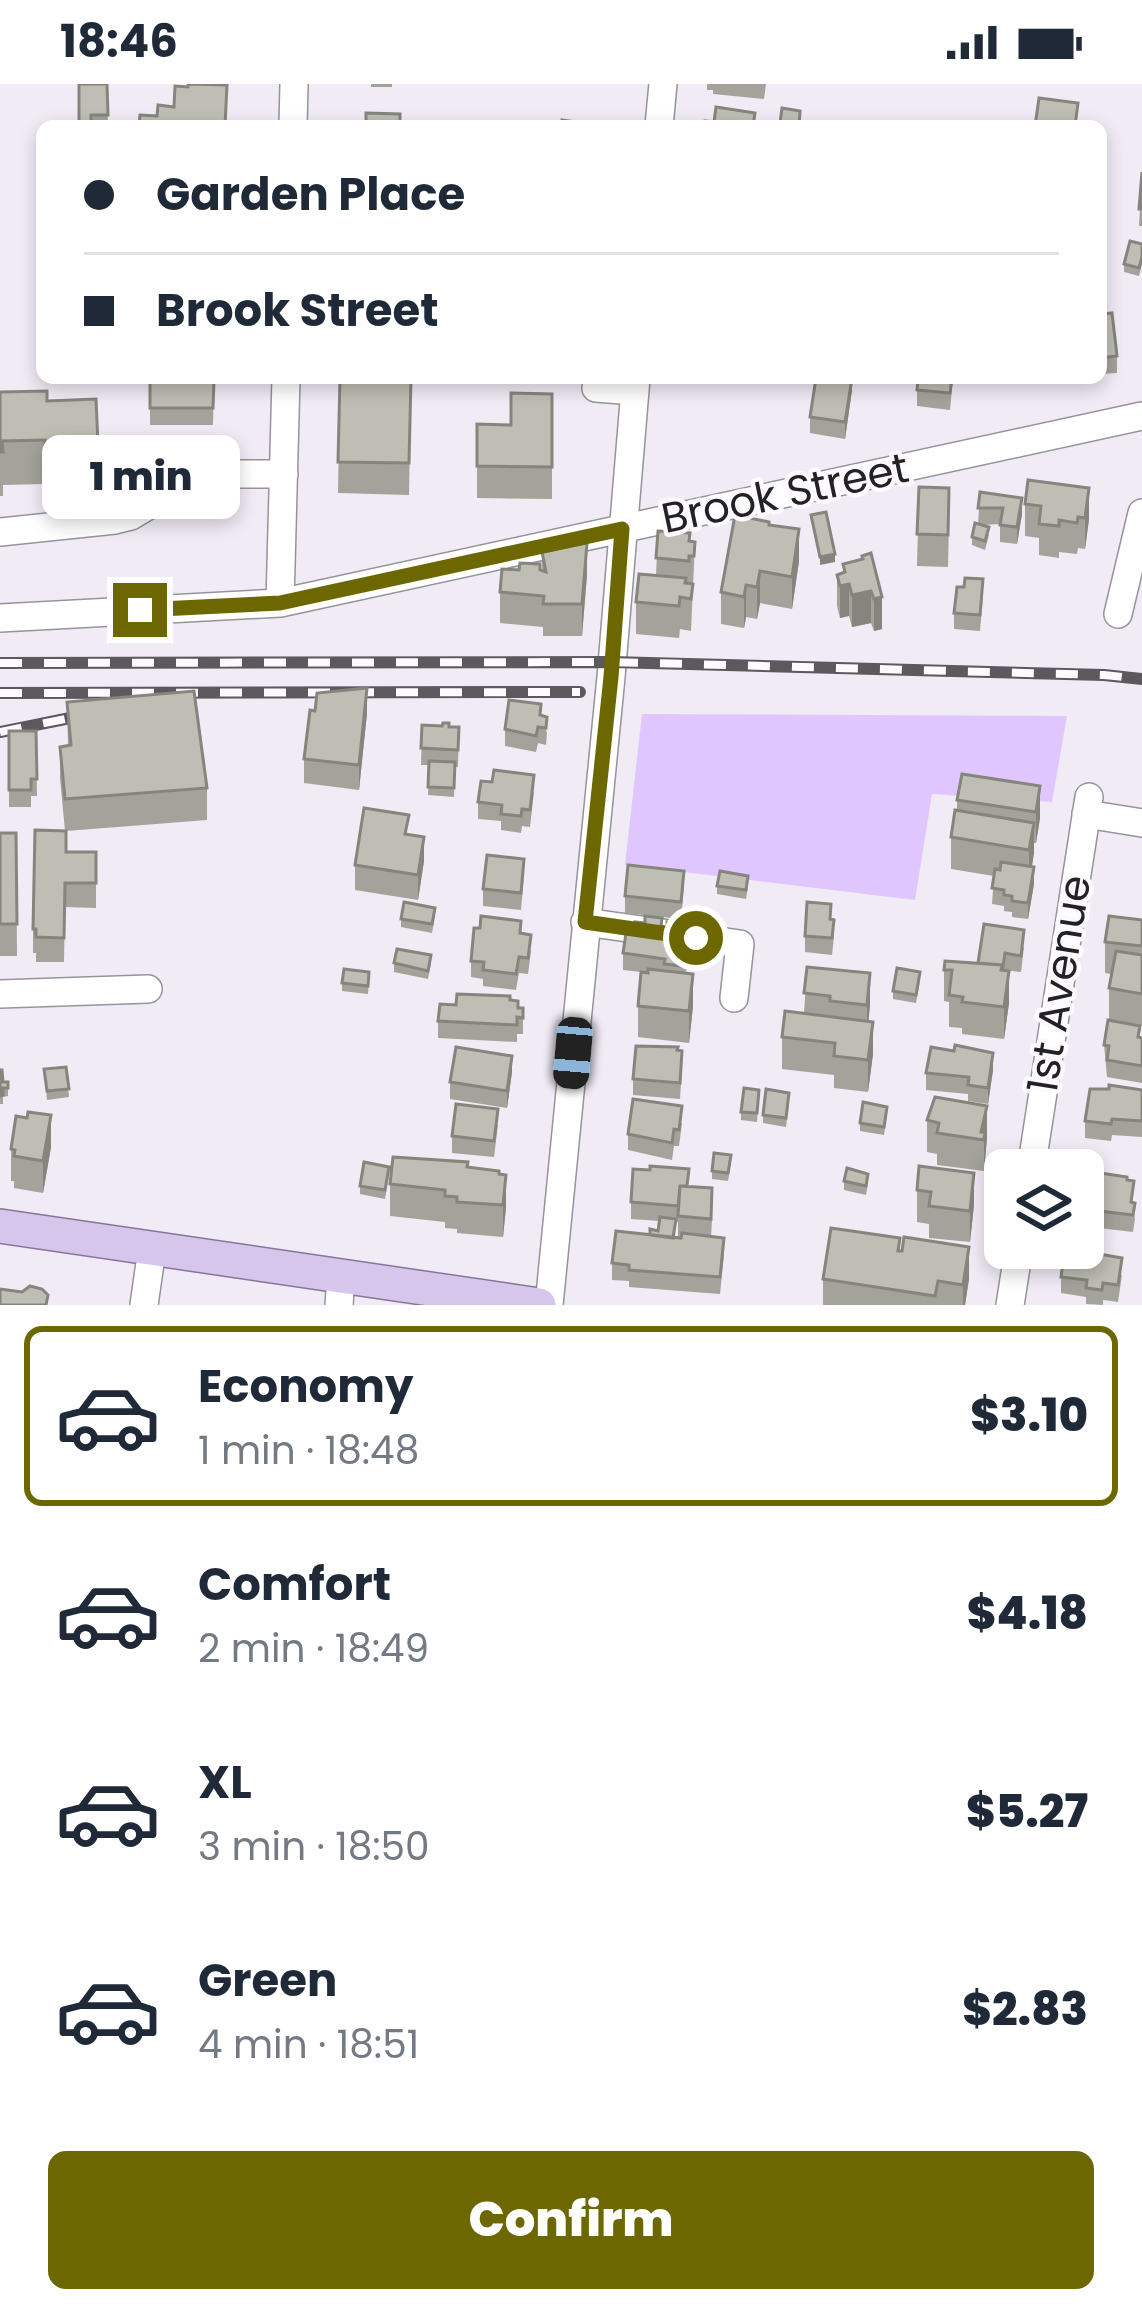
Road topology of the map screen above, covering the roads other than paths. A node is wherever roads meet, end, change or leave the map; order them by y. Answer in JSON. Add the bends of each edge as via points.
{"nodes":[{"id":1,"x":294,"y":84,"type":"edge"},
{"id":2,"x":663,"y":84,"type":"edge"},
{"id":3,"x":293,"y":120,"type":"edge"},
{"id":4,"x":660,"y":120,"type":"edge"},
{"id":5,"x":286,"y":384,"type":"edge"},
{"id":6,"x":635,"y":384,"type":"edge"},
{"id":7,"x":596,"y":388,"type":"dead end"},
{"id":8,"x":1142,"y":416,"type":"edge"},
{"id":9,"x":284,"y":474,"type":"junction"},
{"id":10,"x":1142,"y":513,"type":"edge"},
{"id":11,"x":622,"y":529,"type":"junction"},
{"id":12,"x":0,"y":532,"type":"edge"},
{"id":13,"x":280,"y":603,"type":"junction"},
{"id":14,"x":1118,"y":614,"type":"dead end"},
{"id":15,"x":0,"y":618,"type":"edge"},
{"id":16,"x":1142,"y":824,"type":"edge"},
{"id":17,"x":585,"y":922,"type":"junction"},
{"id":18,"x":148,"y":989,"type":"dead end"},
{"id":19,"x":0,"y":994,"type":"edge"},
{"id":20,"x":734,"y":998,"type":"dead end"},
{"id":21,"x":1033,"y":1149,"type":"edge"},
{"id":22,"x":0,"y":1226,"type":"edge"},
{"id":23,"x":152,"y":1249,"type":"junction"},
{"id":24,"x":1015,"y":1269,"type":"edge"},
{"id":25,"x":340,"y":1291,"type":"edge"},
{"id":26,"x":144,"y":1305,"type":"edge"},
{"id":27,"x":539,"y":1305,"type":"edge"},
{"id":28,"x":549,"y":1305,"type":"edge"},
{"id":29,"x":1010,"y":1305,"type":"edge"}],
"edges":[{"from":1,"to":3,"type":"street"},
{"from":2,"to":4,"type":"street"},
{"from":5,"to":9,"type":"street"},
{"from":6,"to":7,"type":"street"},
{"from":6,"to":11,"type":"street"},
{"from":8,"to":11,"type":"street","name":"Brook Street"},
{"from":9,"to":12,"type":"street","via":[[201,474],[131,516]]},
{"from":9,"to":13,"type":"street"},
{"from":10,"to":14,"type":"street"},
{"from":11,"to":13,"type":"street","name":"Brook Street"},
{"from":11,"to":17,"type":"street"},
{"from":13,"to":15,"type":"street","name":"Brook Street"},
{"from":16,"to":21,"type":"street","name":"1st Avenue","via":[[1088,806]]},
{"from":17,"to":20,"type":"street","via":[[740,944]]},
{"from":17,"to":28,"type":"street"},
{"from":18,"to":19,"type":"street"},
{"from":22,"to":23,"type":"main road"},
{"from":23,"to":25,"type":"main road"},
{"from":23,"to":26,"type":"street"},
{"from":24,"to":29,"type":"street"},
{"from":25,"to":27,"type":"main road"}]}
